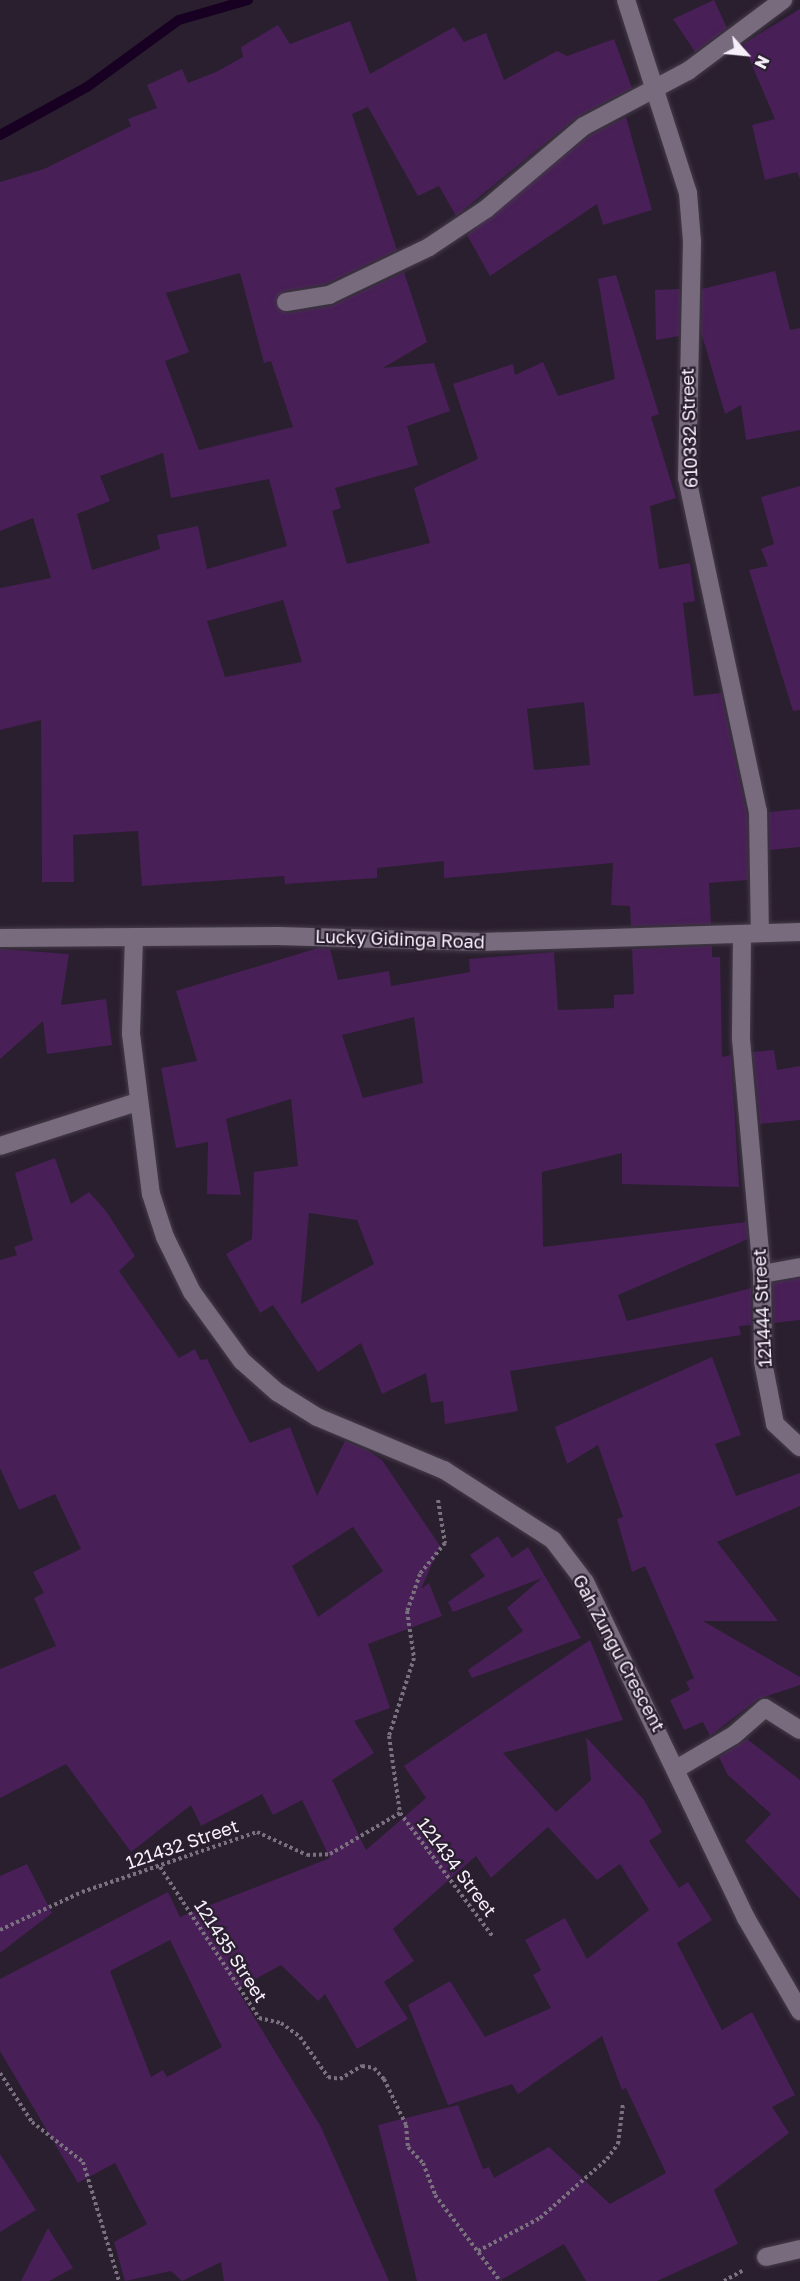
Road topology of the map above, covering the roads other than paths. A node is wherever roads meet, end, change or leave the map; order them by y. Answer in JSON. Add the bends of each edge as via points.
{"nodes":[{"id":1,"x":626,"y":0,"type":"edge"},
{"id":2,"x":783,"y":0,"type":"edge"},
{"id":3,"x":654,"y":90,"type":"junction"},
{"id":4,"x":286,"y":302,"type":"dead end"},
{"id":5,"x":800,"y":932,"type":"edge"},
{"id":6,"x":751,"y":934,"type":"junction"},
{"id":7,"x":134,"y":937,"type":"junction"},
{"id":8,"x":0,"y":938,"type":"edge"},
{"id":9,"x":137,"y":1102,"type":"junction"},
{"id":10,"x":0,"y":1146,"type":"edge"},
{"id":11,"x":752,"y":1158,"type":"joint"},
{"id":12,"x":800,"y":1267,"type":"edge"},
{"id":13,"x":762,"y":1274,"type":"junction"},
{"id":14,"x":800,"y":1447,"type":"edge"},
{"id":15,"x":800,"y":1730,"type":"edge"},
{"id":16,"x":678,"y":1767,"type":"junction"},
{"id":17,"x":800,"y":2012,"type":"edge"},
{"id":18,"x":800,"y":2249,"type":"edge"},
{"id":19,"x":766,"y":2257,"type":"dead end"}],
"edges":[{"from":1,"to":3,"type":"street","name":"610332 Street"},
{"from":2,"to":3,"type":"street"},
{"from":3,"to":4,"type":"street","via":[[584,126],[486,209],[429,247],[329,295]]},
{"from":3,"to":6,"type":"street","name":"610332 Street","via":[[668,121],[688,193],[692,242],[687,478],[758,812]]},
{"from":5,"to":6,"type":"street","name":"Lucky Gidinga Road"},
{"from":6,"to":7,"type":"street","name":"Lucky Gidinga Road","via":[[481,942]]},
{"from":6,"to":11,"type":"street","name":"610332 Street","via":[[741,1039]]},
{"from":7,"to":8,"type":"street","name":"Lucky Gidinga Road"},
{"from":7,"to":9,"type":"street","name":"Gah Zungu Crescent","via":[[130,1034]]},
{"from":9,"to":10,"type":"street"},
{"from":9,"to":16,"type":"street","name":"Gah Zungu Crescent","via":[[165,1238],[192,1292],[242,1361],[317,1417],[444,1470],[553,1540],[585,1582]]},
{"from":11,"to":13,"type":"street","name":"121444 Street"},
{"from":12,"to":13,"type":"street"},
{"from":13,"to":14,"type":"street","name":"121444 Street","via":[[768,1403],[775,1424]]},
{"from":15,"to":16,"type":"street","via":[[765,1708],[734,1735]]},
{"from":16,"to":17,"type":"street","name":"Gah Zungu Crescent","via":[[746,1918]]},
{"from":18,"to":19,"type":"street"}]}
